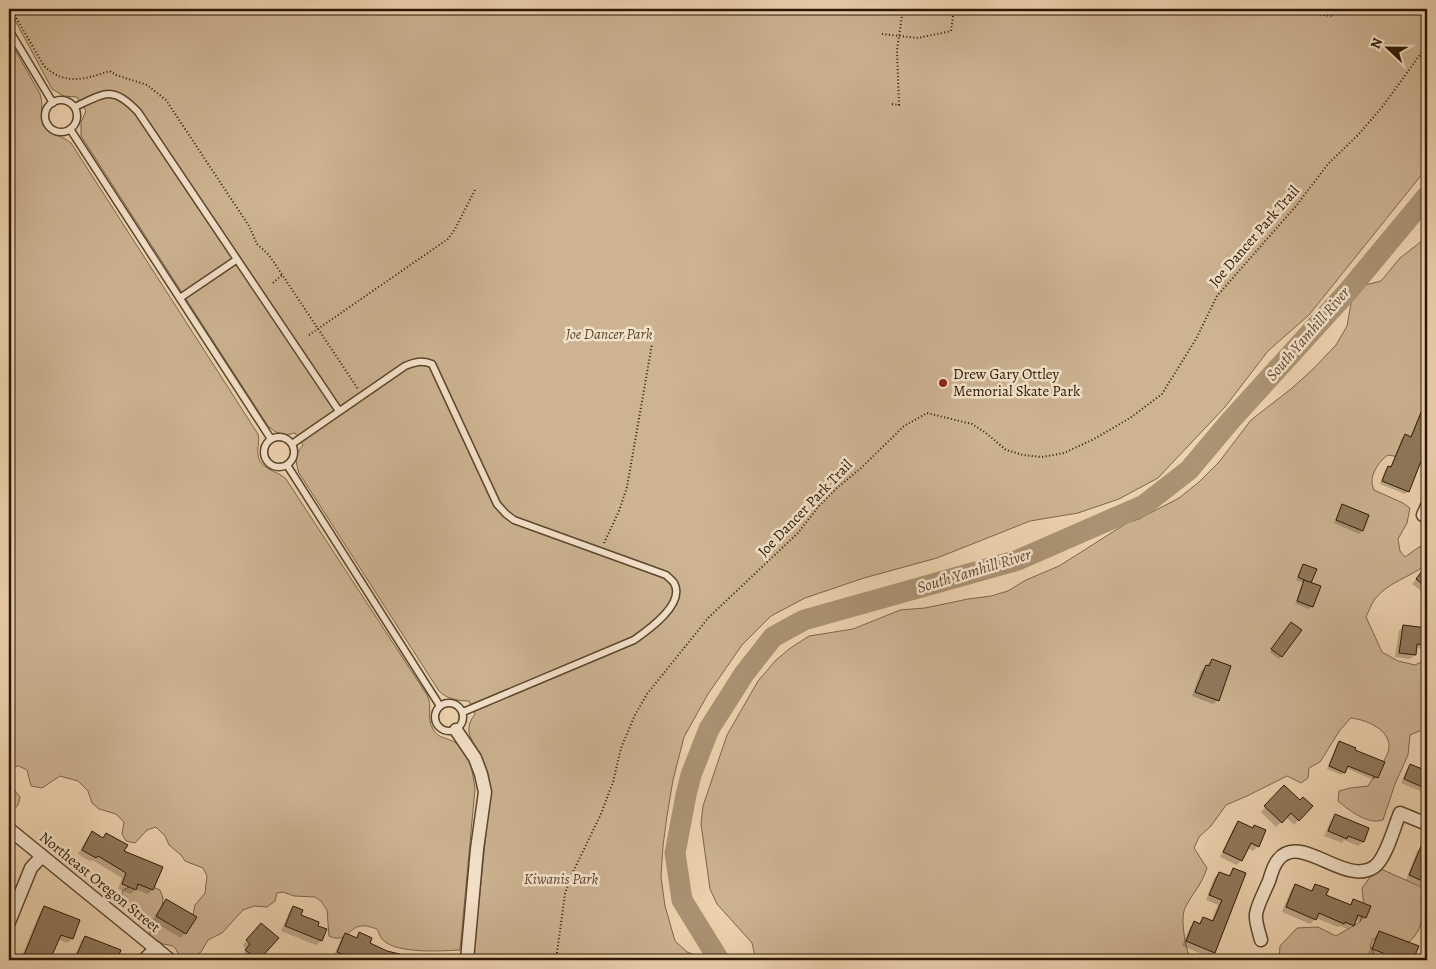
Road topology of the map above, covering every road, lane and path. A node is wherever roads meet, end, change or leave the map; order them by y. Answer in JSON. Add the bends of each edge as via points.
{"nodes":[{"id":1,"x":903,"y":9,"type":"edge"},
{"id":2,"x":954,"y":9,"type":"edge"},
{"id":3,"x":959,"y":9,"type":"edge"},
{"id":4,"x":1103,"y":9,"type":"edge"},
{"id":5,"x":1123,"y":9,"type":"edge"},
{"id":6,"x":1275,"y":9,"type":"edge"},
{"id":7,"x":953,"y":13,"type":"junction"},
{"id":8,"x":1333,"y":16,"type":"dead end"},
{"id":9,"x":9,"y":30,"type":"edge"},
{"id":10,"x":882,"y":34,"type":"dead end"},
{"id":11,"x":899,"y":36,"type":"junction"},
{"id":12,"x":1427,"y":45,"type":"edge"},
{"id":13,"x":52,"y":102,"type":"junction"},
{"id":14,"x":892,"y":104,"type":"dead end"},
{"id":15,"x":75,"y":107,"type":"junction"},
{"id":16,"x":70,"y":130,"type":"junction"},
{"id":17,"x":475,"y":190,"type":"dead end"},
{"id":18,"x":236,"y":260,"type":"junction"},
{"id":19,"x":282,"y":275,"type":"dead end"},
{"id":20,"x":273,"y":282,"type":"dead end"},
{"id":21,"x":180,"y":298,"type":"junction"},
{"id":22,"x":309,"y":336,"type":"dead end"},
{"id":23,"x":652,"y":344,"type":"dead end"},
{"id":24,"x":339,"y":411,"type":"junction"},
{"id":25,"x":271,"y":439,"type":"junction"},
{"id":26,"x":292,"y":444,"type":"junction"},
{"id":27,"x":287,"y":465,"type":"junction"},
{"id":28,"x":600,"y":551,"type":"junction"},
{"id":29,"x":440,"y":706,"type":"junction"},
{"id":30,"x":463,"y":712,"type":"junction"},
{"id":31,"x":456,"y":730,"type":"junction"},
{"id":32,"x":1427,"y":824,"type":"edge"},
{"id":33,"x":9,"y":829,"type":"edge"},
{"id":34,"x":42,"y":856,"type":"junction"},
{"id":35,"x":9,"y":922,"type":"edge"},
{"id":36,"x":1260,"y":940,"type":"dead end"},
{"id":37,"x":156,"y":948,"type":"junction"},
{"id":38,"x":144,"y":960,"type":"edge"},
{"id":39,"x":170,"y":960,"type":"edge"},
{"id":40,"x":467,"y":960,"type":"edge"},
{"id":41,"x":556,"y":960,"type":"edge"}],
"edges":[{"from":1,"to":11,"type":"path"},
{"from":2,"to":7,"type":"path"},
{"from":3,"to":7,"type":"path"},
{"from":4,"to":5,"type":"path"},
{"from":6,"to":8,"type":"path"},
{"from":7,"to":11,"type":"path","via":[[951,31],[918,38]]},
{"from":9,"to":13,"type":"lane"},
{"from":10,"to":11,"type":"path"},
{"from":11,"to":14,"type":"path","via":[[899,105]]},
{"from":12,"to":41,"type":"path","name":"Joe Dancer Park Trail","via":[[1383,106],[1328,164],[1296,206],[1217,296],[1196,339],[1162,394],[1092,440],[1064,453],[1042,457],[1006,450],[972,424],[928,413],[921,416],[904,426],[838,487],[792,540],[710,617],[647,694],[635,715],[621,748],[604,806],[570,878]]},
{"from":13,"to":15,"type":"lane","via":[[62,100]]},
{"from":13,"to":16,"type":"lane","via":[[46,111],[47,122],[54,130]]},
{"from":15,"to":16,"type":"lane","via":[[76,122]]},
{"from":15,"to":18,"type":"lane","via":[[108,94],[119,95],[128,101]]},
{"from":16,"to":21,"type":"lane"},
{"from":17,"to":22,"type":"path","via":[[448,239]]},
{"from":18,"to":21,"type":"lane"},
{"from":18,"to":24,"type":"lane"},
{"from":19,"to":20,"type":"path"},
{"from":21,"to":25,"type":"lane"},
{"from":23,"to":28,"type":"path","via":[[627,486]]},
{"from":24,"to":26,"type":"lane"},
{"from":24,"to":28,"type":"lane","via":[[405,366],[424,361],[432,364],[497,504],[514,520]]},
{"from":25,"to":26,"type":"lane","via":[[285,438]]},
{"from":25,"to":27,"type":"lane","via":[[265,446],[266,460],[278,467]]},
{"from":26,"to":27,"type":"lane","via":[[293,458]]},
{"from":27,"to":29,"type":"lane"},
{"from":28,"to":30,"type":"lane","via":[[666,575],[675,585],[675,597],[667,612],[634,640]]},
{"from":29,"to":30,"type":"lane","via":[[453,703]]},
{"from":29,"to":31,"type":"lane","via":[[434,718],[438,727],[446,732]]},
{"from":30,"to":31,"type":"lane","via":[[463,720]]},
{"from":31,"to":40,"type":"street","via":[[475,758],[485,792]]},
{"from":32,"to":36,"type":"street","via":[[1400,812],[1381,861],[1361,872],[1350,871],[1302,852],[1283,856],[1274,867],[1256,914]]},
{"from":33,"to":34,"type":"street","name":"Northeast Oregon Street"},
{"from":34,"to":35,"type":"street","via":[[31,868]]},
{"from":34,"to":37,"type":"street","name":"Northeast Oregon Street"},
{"from":37,"to":38,"type":"street"},
{"from":37,"to":39,"type":"street","name":"Northeast Oregon Street"}]}
